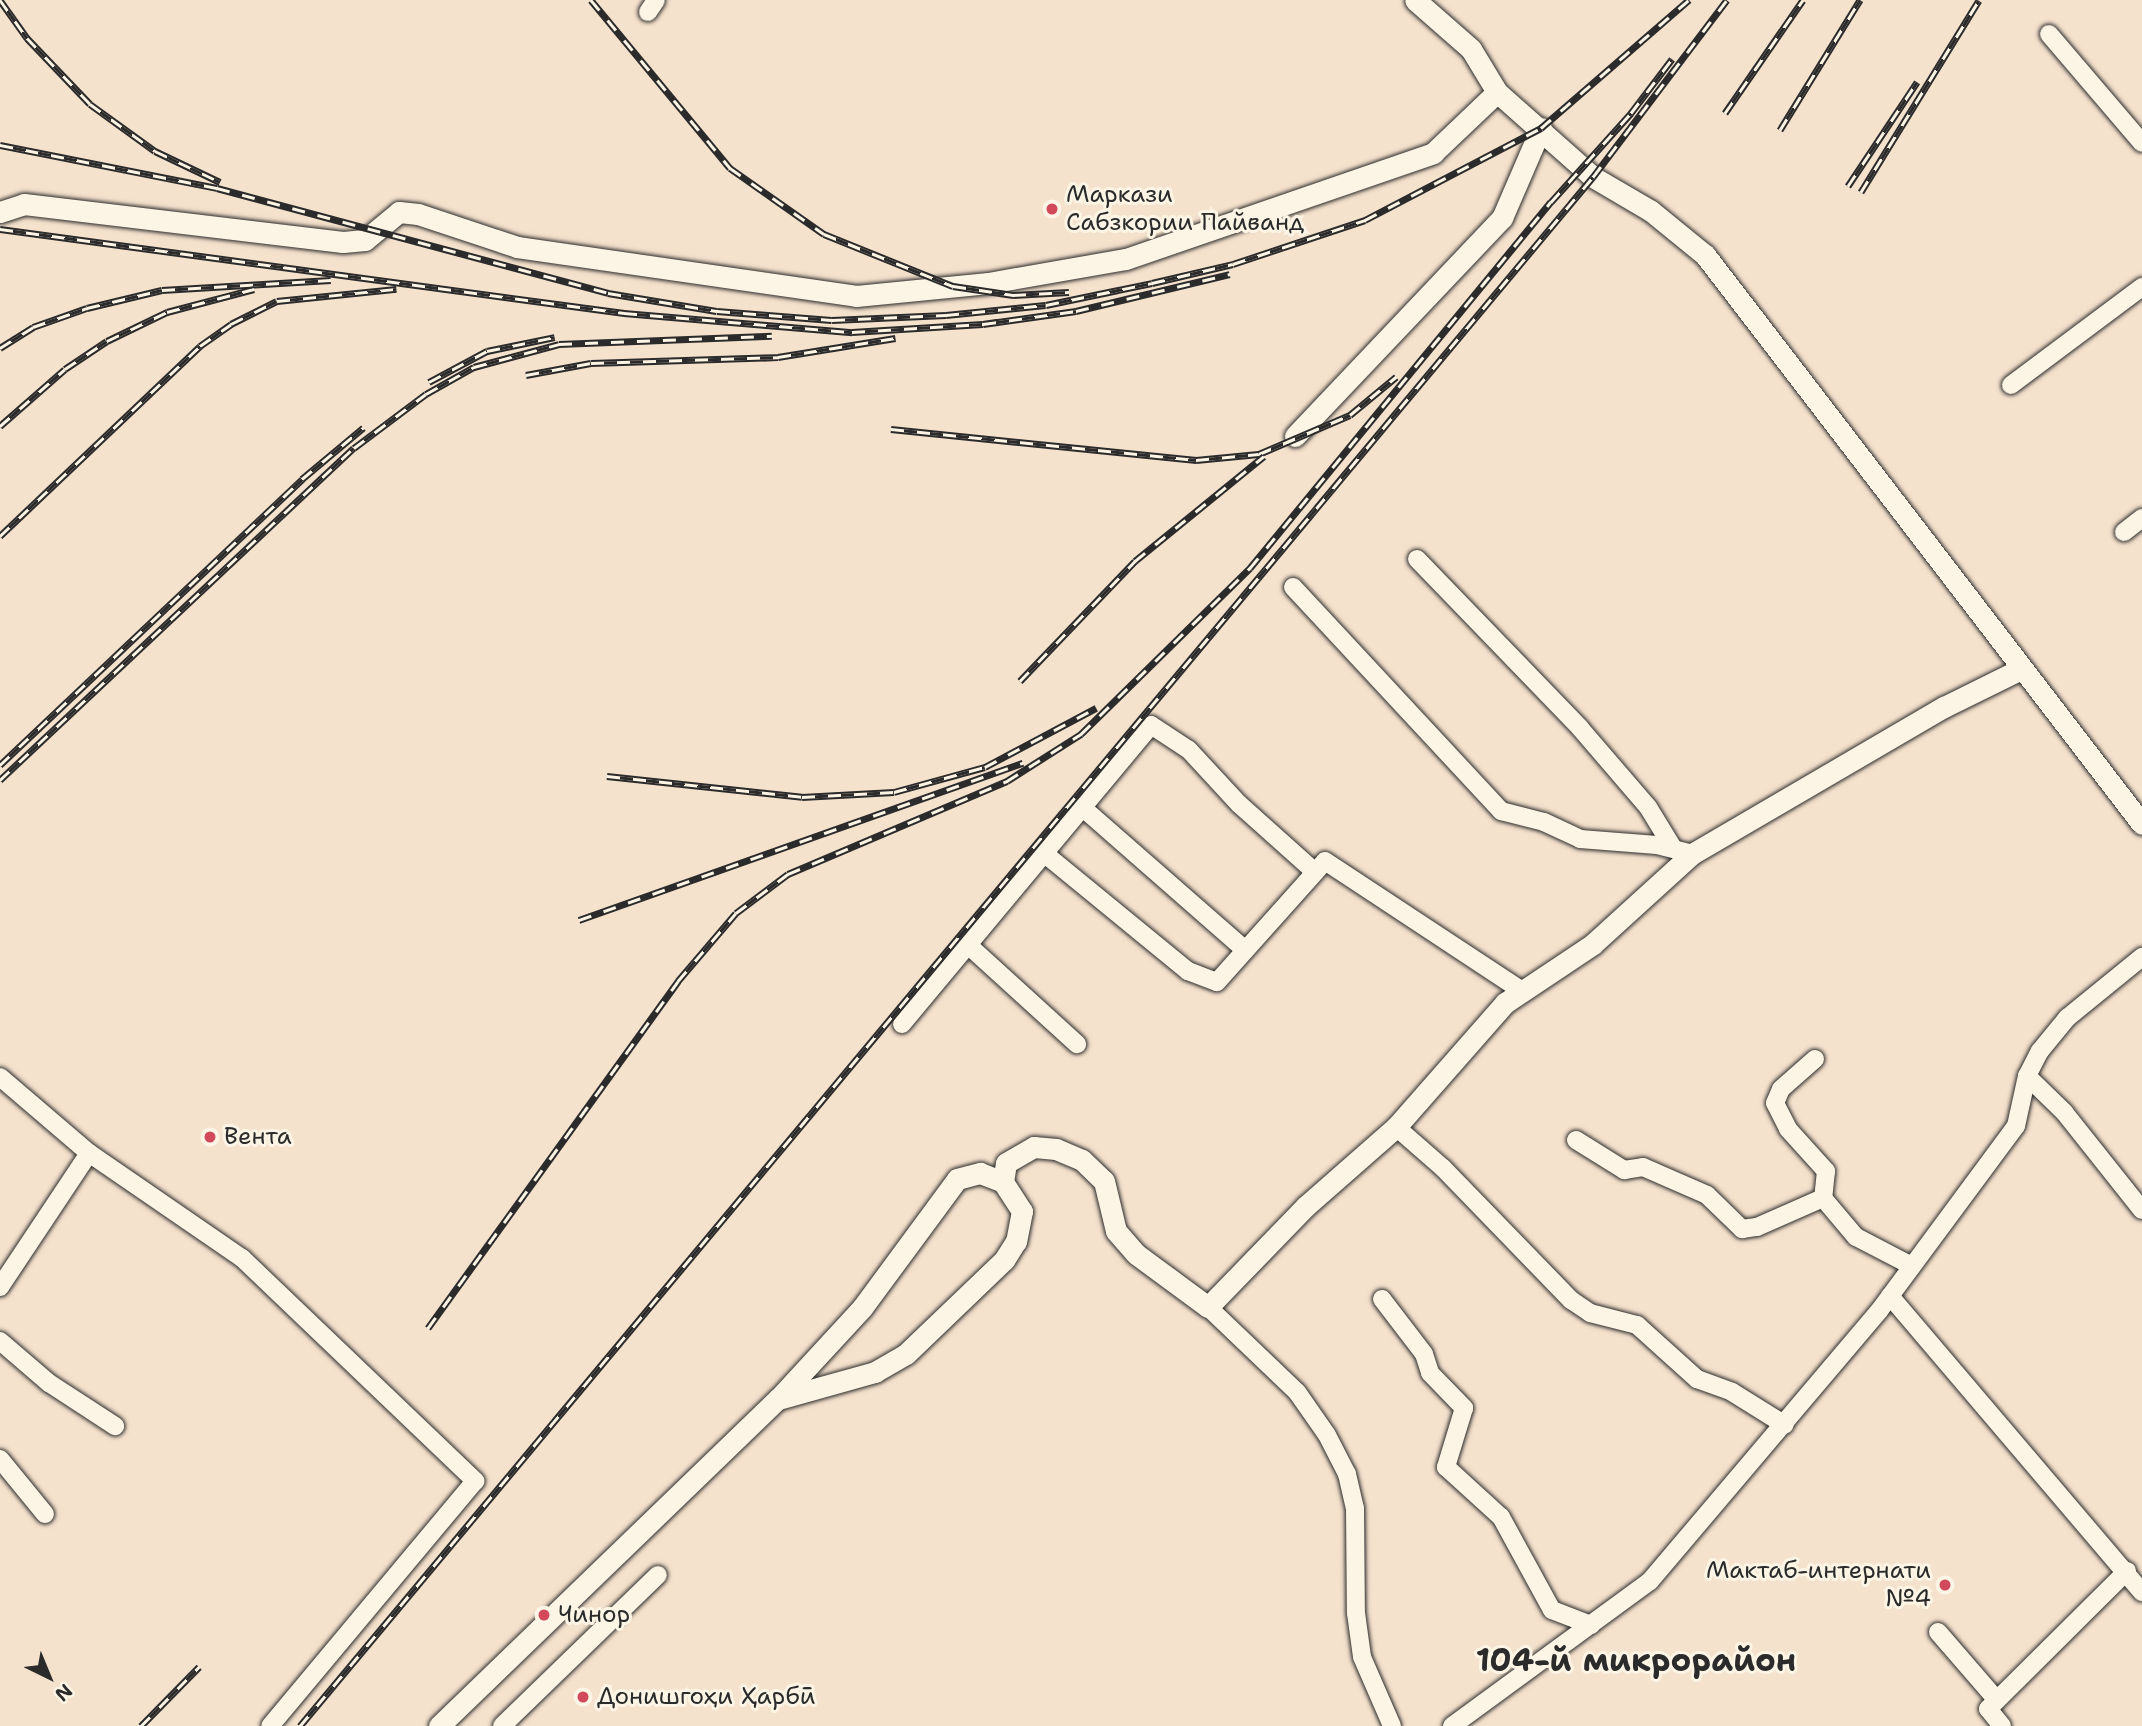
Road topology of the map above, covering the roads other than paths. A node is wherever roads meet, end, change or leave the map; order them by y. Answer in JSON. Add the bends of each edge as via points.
{"nodes":[{"id":1,"x":1415,"y":0,"type":"edge"},
{"id":2,"x":2049,"y":34,"type":"dead end"},
{"id":3,"x":1497,"y":92,"type":"junction"},
{"id":4,"x":1541,"y":128,"type":"junction"},
{"id":5,"x":2142,"y":143,"type":"edge"},
{"id":6,"x":0,"y":212,"type":"edge"},
{"id":7,"x":2142,"y":287,"type":"edge"},
{"id":8,"x":2011,"y":386,"type":"dead end"},
{"id":9,"x":1295,"y":436,"type":"dead end"},
{"id":10,"x":2142,"y":519,"type":"edge"},
{"id":11,"x":2124,"y":532,"type":"dead end"},
{"id":12,"x":1417,"y":559,"type":"dead end"},
{"id":13,"x":1293,"y":587,"type":"dead end"},
{"id":14,"x":2021,"y":669,"type":"junction"},
{"id":15,"x":1083,"y":808,"type":"junction"},
{"id":16,"x":2142,"y":824,"type":"edge"},
{"id":17,"x":1682,"y":851,"type":"junction"},
{"id":18,"x":1045,"y":854,"type":"junction"},
{"id":19,"x":1315,"y":872,"type":"junction"},
{"id":20,"x":967,"y":944,"type":"junction"},
{"id":21,"x":1245,"y":950,"type":"junction"},
{"id":22,"x":2142,"y":957,"type":"edge"},
{"id":23,"x":1521,"y":990,"type":"junction"},
{"id":24,"x":902,"y":1024,"type":"dead end"},
{"id":25,"x":1077,"y":1044,"type":"dead end"},
{"id":26,"x":1815,"y":1059,"type":"dead end"},
{"id":27,"x":2027,"y":1076,"type":"junction"},
{"id":28,"x":0,"y":1077,"type":"edge"},
{"id":29,"x":1396,"y":1128,"type":"junction"},
{"id":30,"x":1576,"y":1140,"type":"dead end"},
{"id":31,"x":89,"y":1153,"type":"junction"},
{"id":32,"x":1003,"y":1182,"type":"junction"},
{"id":33,"x":1822,"y":1198,"type":"junction"},
{"id":34,"x":2142,"y":1210,"type":"edge"},
{"id":35,"x":1912,"y":1266,"type":"junction"},
{"id":36,"x":0,"y":1287,"type":"edge"},
{"id":37,"x":1890,"y":1296,"type":"junction"},
{"id":38,"x":1382,"y":1299,"type":"dead end"},
{"id":39,"x":1208,"y":1307,"type":"junction"},
{"id":40,"x":0,"y":1341,"type":"edge"},
{"id":41,"x":778,"y":1399,"type":"junction"},
{"id":42,"x":1784,"y":1425,"type":"junction"},
{"id":43,"x":115,"y":1426,"type":"dead end"},
{"id":44,"x":0,"y":1459,"type":"edge"},
{"id":45,"x":45,"y":1514,"type":"dead end"},
{"id":46,"x":2127,"y":1572,"type":"junction"},
{"id":47,"x":658,"y":1574,"type":"dead end"},
{"id":48,"x":2142,"y":1592,"type":"edge"},
{"id":49,"x":1591,"y":1625,"type":"junction"},
{"id":50,"x":1938,"y":1632,"type":"dead end"},
{"id":51,"x":1997,"y":1700,"type":"junction"},
{"id":52,"x":270,"y":1726,"type":"edge"},
{"id":53,"x":439,"y":1726,"type":"edge"},
{"id":54,"x":502,"y":1726,"type":"edge"},
{"id":55,"x":1392,"y":1726,"type":"edge"},
{"id":56,"x":1452,"y":1726,"type":"edge"},
{"id":57,"x":2001,"y":1726,"type":"edge"}],
"edges":[{"from":1,"to":3,"type":"street","via":[[1471,49]]},
{"from":2,"to":5,"type":"street"},
{"from":3,"to":4,"type":"street"},
{"from":3,"to":6,"type":"street","via":[[1433,153],[1126,259],[989,283],[856,296],[517,247],[399,212],[365,240],[343,242],[24,204]]},
{"from":4,"to":9,"type":"street","via":[[1502,218]]},
{"from":4,"to":14,"type":"street","via":[[1593,177],[1651,211],[1705,256]]},
{"from":7,"to":8,"type":"street"},
{"from":10,"to":11,"type":"street"},
{"from":12,"to":17,"type":"street","via":[[1580,729]]},
{"from":13,"to":17,"type":"street","via":[[1501,811],[1544,822],[1580,839]]},
{"from":14,"to":16,"type":"street"},
{"from":14,"to":17,"type":"street"},
{"from":15,"to":18,"type":"street"},
{"from":15,"to":19,"type":"street","via":[[1151,726],[1165,730],[1189,750],[1239,804]]},
{"from":15,"to":21,"type":"street"},
{"from":17,"to":23,"type":"street","via":[[1593,943]]},
{"from":18,"to":20,"type":"street"},
{"from":18,"to":21,"type":"street","via":[[1188,971],[1217,982]]},
{"from":19,"to":21,"type":"street"},
{"from":19,"to":23,"type":"street","via":[[1325,861]]},
{"from":20,"to":24,"type":"street"},
{"from":20,"to":25,"type":"street"},
{"from":22,"to":27,"type":"street","via":[[2067,1018],[2034,1059]]},
{"from":23,"to":29,"type":"street"},
{"from":26,"to":33,"type":"street","via":[[1781,1089],[1775,1103],[1788,1129],[1826,1171]]},
{"from":27,"to":34,"type":"street","via":[[2064,1112]]},
{"from":27,"to":35,"type":"street","via":[[2016,1126]]},
{"from":28,"to":31,"type":"street"},
{"from":29,"to":39,"type":"street","via":[[1306,1206]]},
{"from":29,"to":42,"type":"street","via":[[1443,1168],[1571,1300],[1597,1315],[1637,1325],[1697,1379],[1732,1392]]},
{"from":30,"to":33,"type":"street","via":[[1624,1170],[1643,1167],[1707,1195],[1742,1229],[1757,1227]]},
{"from":31,"to":36,"type":"street"},
{"from":31,"to":52,"type":"street","via":[[242,1258],[475,1481]]},
{"from":32,"to":39,"type":"street","via":[[1006,1163],[1034,1147],[1056,1149],[1082,1160],[1104,1181],[1116,1231],[1136,1254]]},
{"from":32,"to":41,"type":"street","via":[[980,1173],[957,1178],[862,1308]]},
{"from":32,"to":41,"type":"street","via":[[1017,1199],[1021,1223],[1016,1241],[994,1270],[896,1360],[875,1372]]},
{"from":33,"to":35,"type":"street","via":[[1856,1237]]},
{"from":35,"to":37,"type":"street"},
{"from":37,"to":42,"type":"street"},
{"from":37,"to":46,"type":"street"},
{"from":38,"to":49,"type":"street","via":[[1424,1354],[1430,1373],[1464,1408],[1446,1467],[1501,1517],[1552,1611]]},
{"from":39,"to":55,"type":"street","via":[[1297,1392],[1347,1474],[1355,1508],[1356,1613],[1362,1657]]},
{"from":40,"to":43,"type":"street","via":[[49,1383]]},
{"from":41,"to":53,"type":"street"},
{"from":42,"to":49,"type":"street","via":[[1650,1581]]},
{"from":44,"to":45,"type":"street"},
{"from":46,"to":48,"type":"street"},
{"from":46,"to":51,"type":"street"},
{"from":47,"to":54,"type":"street"},
{"from":49,"to":56,"type":"street"},
{"from":50,"to":51,"type":"street"},
{"from":51,"to":57,"type":"street","via":[[1988,1709]]}]}
